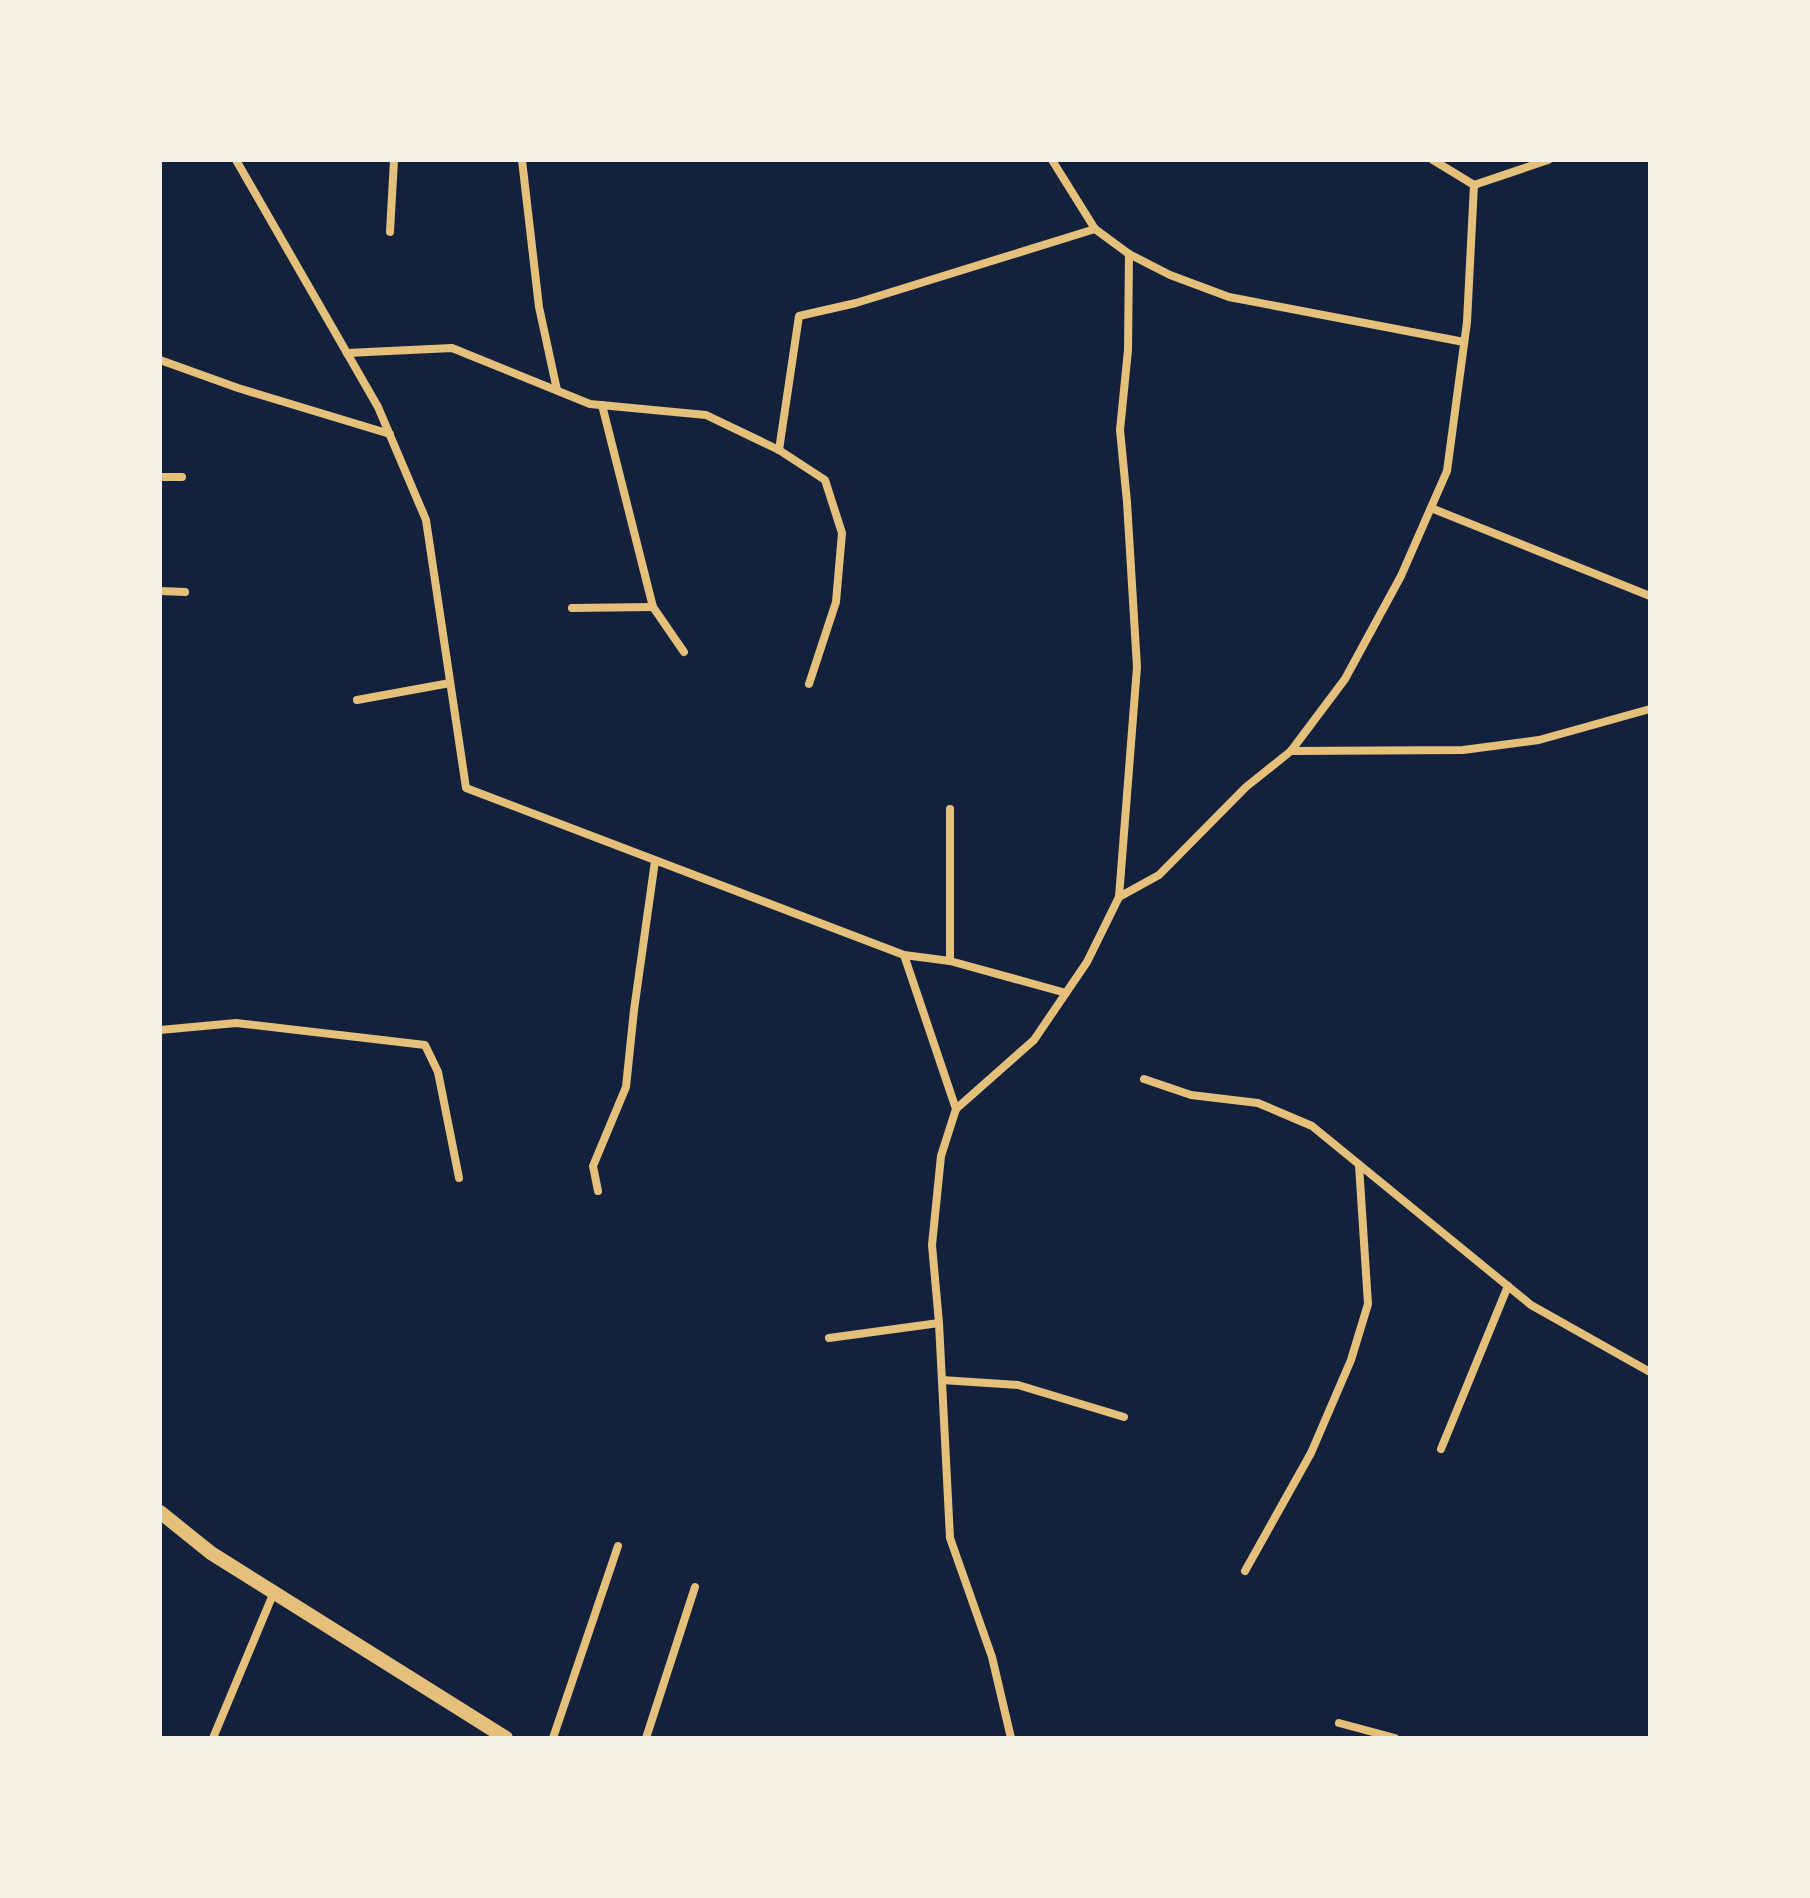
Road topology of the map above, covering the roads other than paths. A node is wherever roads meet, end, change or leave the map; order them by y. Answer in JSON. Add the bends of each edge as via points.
{"nodes":[{"id":1,"x":236,"y":160,"type":"edge"},
{"id":2,"x":394,"y":160,"type":"edge"},
{"id":3,"x":522,"y":160,"type":"edge"},
{"id":4,"x":1052,"y":160,"type":"edge"},
{"id":5,"x":1433,"y":160,"type":"edge"},
{"id":6,"x":1548,"y":160,"type":"edge"},
{"id":7,"x":1474,"y":185,"type":"junction"},
{"id":8,"x":1095,"y":229,"type":"junction"},
{"id":9,"x":390,"y":232,"type":"dead end"},
{"id":10,"x":1129,"y":254,"type":"junction"},
{"id":11,"x":1464,"y":342,"type":"junction"},
{"id":12,"x":347,"y":353,"type":"junction"},
{"id":13,"x":160,"y":360,"type":"edge"},
{"id":14,"x":557,"y":390,"type":"junction"},
{"id":15,"x":602,"y":405,"type":"junction"},
{"id":16,"x":390,"y":434,"type":"junction"},
{"id":17,"x":779,"y":450,"type":"junction"},
{"id":18,"x":160,"y":477,"type":"edge"},
{"id":19,"x":182,"y":477,"type":"dead end"},
{"id":20,"x":1431,"y":508,"type":"junction"},
{"id":21,"x":160,"y":591,"type":"edge"},
{"id":22,"x":185,"y":592,"type":"dead end"},
{"id":23,"x":1650,"y":596,"type":"edge"},
{"id":24,"x":653,"y":607,"type":"junction"},
{"id":25,"x":572,"y":608,"type":"dead end"},
{"id":26,"x":684,"y":652,"type":"dead end"},
{"id":27,"x":450,"y":683,"type":"junction"},
{"id":28,"x":809,"y":684,"type":"dead end"},
{"id":29,"x":357,"y":700,"type":"dead end"},
{"id":30,"x":1650,"y":709,"type":"edge"},
{"id":31,"x":1291,"y":751,"type":"junction"},
{"id":32,"x":950,"y":809,"type":"dead end"},
{"id":33,"x":655,"y":861,"type":"junction"},
{"id":34,"x":1119,"y":897,"type":"junction"},
{"id":35,"x":904,"y":955,"type":"junction"},
{"id":36,"x":950,"y":961,"type":"junction"},
{"id":37,"x":1066,"y":993,"type":"junction"},
{"id":38,"x":160,"y":1030,"type":"edge"},
{"id":39,"x":1144,"y":1079,"type":"dead end"},
{"id":40,"x":956,"y":1109,"type":"junction"},
{"id":41,"x":1359,"y":1165,"type":"junction"},
{"id":42,"x":459,"y":1178,"type":"dead end"},
{"id":43,"x":598,"y":1191,"type":"dead end"},
{"id":44,"x":1508,"y":1286,"type":"junction"},
{"id":45,"x":939,"y":1323,"type":"junction"},
{"id":46,"x":829,"y":1338,"type":"dead end"},
{"id":47,"x":1650,"y":1372,"type":"edge"},
{"id":48,"x":942,"y":1380,"type":"junction"},
{"id":49,"x":1124,"y":1417,"type":"dead end"},
{"id":50,"x":1441,"y":1449,"type":"dead end"},
{"id":51,"x":160,"y":1512,"type":"edge"},
{"id":52,"x":618,"y":1546,"type":"dead end"},
{"id":53,"x":1245,"y":1571,"type":"dead end"},
{"id":54,"x":695,"y":1587,"type":"dead end"},
{"id":55,"x":274,"y":1592,"type":"junction"},
{"id":56,"x":1339,"y":1723,"type":"dead end"},
{"id":57,"x":213,"y":1738,"type":"edge"},
{"id":58,"x":506,"y":1738,"type":"edge"},
{"id":59,"x":553,"y":1738,"type":"edge"},
{"id":60,"x":646,"y":1738,"type":"edge"},
{"id":61,"x":1011,"y":1738,"type":"edge"},
{"id":62,"x":1395,"y":1738,"type":"edge"}],
"edges":[{"from":1,"to":12,"type":"street"},
{"from":2,"to":9,"type":"street"},
{"from":3,"to":14,"type":"street","via":[[539,307]]},
{"from":4,"to":8,"type":"street"},
{"from":5,"to":7,"type":"street"},
{"from":6,"to":7,"type":"street"},
{"from":7,"to":11,"type":"street"},
{"from":8,"to":10,"type":"street"},
{"from":8,"to":17,"type":"street","via":[[799,316]]},
{"from":10,"to":11,"type":"street","via":[[1229,297]]},
{"from":10,"to":34,"type":"street","via":[[1120,430],[1137,667]]},
{"from":11,"to":20,"type":"street","via":[[1447,471]]},
{"from":12,"to":14,"type":"street","via":[[452,348]]},
{"from":12,"to":16,"type":"street"},
{"from":13,"to":16,"type":"street"},
{"from":14,"to":15,"type":"street"},
{"from":15,"to":17,"type":"street","via":[[706,415]]},
{"from":15,"to":24,"type":"street"},
{"from":16,"to":27,"type":"street","via":[[426,520]]},
{"from":17,"to":28,"type":"street","via":[[825,480],[842,533],[836,602]]},
{"from":18,"to":19,"type":"street"},
{"from":20,"to":23,"type":"street"},
{"from":20,"to":31,"type":"street","via":[[1345,679]]},
{"from":21,"to":22,"type":"street"},
{"from":24,"to":25,"type":"street"},
{"from":24,"to":26,"type":"street"},
{"from":27,"to":29,"type":"street"},
{"from":27,"to":33,"type":"street","via":[[466,788]]},
{"from":30,"to":31,"type":"street","via":[[1539,740],[1463,750]]},
{"from":31,"to":34,"type":"street","via":[[1246,787],[1159,875]]},
{"from":32,"to":36,"type":"street"},
{"from":33,"to":35,"type":"street"},
{"from":33,"to":43,"type":"street","via":[[626,1087],[593,1166]]},
{"from":34,"to":37,"type":"street"},
{"from":35,"to":36,"type":"street"},
{"from":35,"to":40,"type":"street"},
{"from":36,"to":37,"type":"street"},
{"from":37,"to":40,"type":"street","via":[[1034,1040]]},
{"from":38,"to":42,"type":"street","via":[[236,1023],[425,1045],[438,1072]]},
{"from":39,"to":41,"type":"street","via":[[1191,1095],[1258,1103],[1312,1126]]},
{"from":40,"to":45,"type":"street","via":[[941,1156],[932,1245]]},
{"from":41,"to":44,"type":"street"},
{"from":41,"to":53,"type":"street","via":[[1368,1304],[1351,1360],[1311,1453]]},
{"from":44,"to":47,"type":"street","via":[[1531,1305]]},
{"from":44,"to":50,"type":"street"},
{"from":45,"to":46,"type":"street"},
{"from":45,"to":48,"type":"street"},
{"from":48,"to":49,"type":"street","via":[[1018,1385]]},
{"from":48,"to":61,"type":"street","via":[[950,1538],[992,1657]]},
{"from":51,"to":55,"type":"street","via":[[211,1553]]},
{"from":52,"to":59,"type":"street"},
{"from":54,"to":60,"type":"street"},
{"from":55,"to":57,"type":"street"},
{"from":55,"to":58,"type":"street"},
{"from":56,"to":62,"type":"street"}]}
